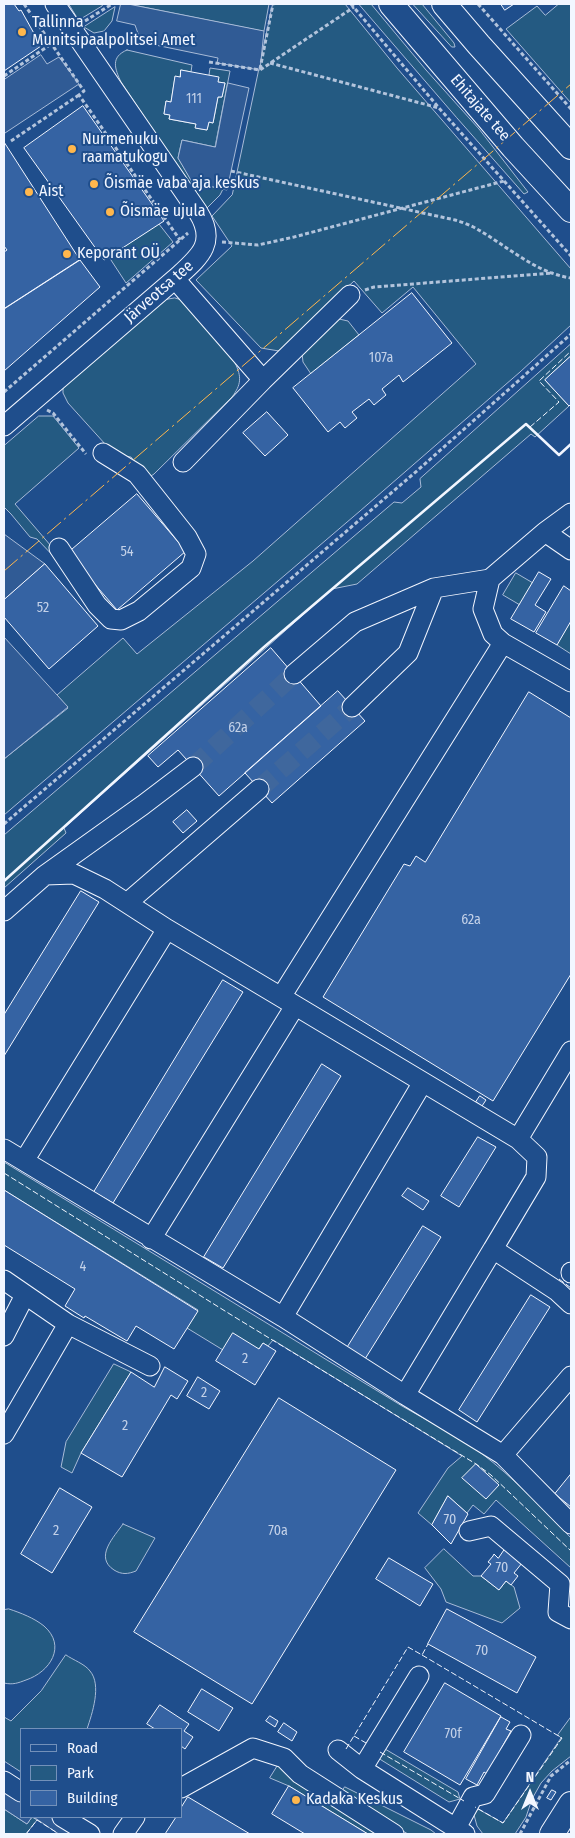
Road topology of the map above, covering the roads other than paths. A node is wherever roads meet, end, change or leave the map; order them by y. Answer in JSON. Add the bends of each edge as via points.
{"nodes":[{"id":1,"x":55,"y":4,"type":"edge"},
{"id":2,"x":391,"y":4,"type":"edge"},
{"id":3,"x":444,"y":4,"type":"edge"},
{"id":4,"x":571,"y":147,"type":"edge"},
{"id":5,"x":571,"y":210,"type":"edge"},
{"id":6,"x":175,"y":279,"type":"junction"},
{"id":7,"x":350,"y":295,"type":"road end"},
{"id":8,"x":263,"y":380,"type":"junction"},
{"id":9,"x":4,"y":426,"type":"edge"},
{"id":10,"x":95,"y":455,"type":"road end"},
{"id":11,"x":183,"y":462,"type":"dead end"},
{"id":12,"x":571,"y":513,"type":"edge"},
{"id":13,"x":545,"y":532,"type":"junction"},
{"id":14,"x":59,"y":548,"type":"dead end"},
{"id":15,"x":571,"y":550,"type":"edge"},
{"id":16,"x":490,"y":579,"type":"junction"},
{"id":17,"x":434,"y":588,"type":"junction"},
{"id":18,"x":503,"y":643,"type":"junction"},
{"id":19,"x":294,"y":674,"type":"tunnel mouth"},
{"id":20,"x":571,"y":682,"type":"edge"},
{"id":21,"x":352,"y":707,"type":"tunnel mouth"},
{"id":22,"x":193,"y":767,"type":"tunnel mouth"},
{"id":23,"x":259,"y":789,"type":"tunnel mouth"},
{"id":24,"x":45,"y":875,"type":"junction"},
{"id":25,"x":127,"y":903,"type":"junction"},
{"id":26,"x":4,"y":911,"type":"edge"},
{"id":27,"x":167,"y":929,"type":"junction"},
{"id":28,"x":288,"y":1002,"type":"junction"},
{"id":29,"x":571,"y":1051,"type":"edge"},
{"id":30,"x":423,"y":1082,"type":"junction"},
{"id":31,"x":518,"y":1139,"type":"junction"},
{"id":32,"x":4,"y":1149,"type":"edge"},
{"id":33,"x":24,"y":1161,"type":"junction"},
{"id":34,"x":151,"y":1239,"type":"junction"},
{"id":35,"x":493,"y":1250,"type":"junction"},
{"id":36,"x":4,"y":1280,"type":"edge"},
{"id":37,"x":25,"y":1295,"type":"junction"},
{"id":38,"x":571,"y":1304,"type":"edge"},
{"id":39,"x":283,"y":1317,"type":"junction"},
{"id":40,"x":68,"y":1324,"type":"junction"},
{"id":41,"x":4,"y":1336,"type":"edge"},
{"id":42,"x":150,"y":1366,"type":"dead end"},
{"id":43,"x":571,"y":1376,"type":"edge"},
{"id":44,"x":405,"y":1395,"type":"junction"},
{"id":45,"x":4,"y":1434,"type":"edge"},
{"id":46,"x":503,"y":1455,"type":"junction"},
{"id":47,"x":571,"y":1524,"type":"edge"},
{"id":48,"x":470,"y":1532,"type":"dead end"},
{"id":49,"x":571,"y":1618,"type":"edge"},
{"id":50,"x":419,"y":1676,"type":"dead end"},
{"id":51,"x":520,"y":1736,"type":"dead end"},
{"id":52,"x":338,"y":1750,"type":"dead end"},
{"id":53,"x":362,"y":1769,"type":"junction"},
{"id":54,"x":4,"y":1781,"type":"edge"},
{"id":55,"x":182,"y":1787,"type":"edge"},
{"id":56,"x":20,"y":1791,"type":"edge"},
{"id":57,"x":571,"y":1804,"type":"edge"},
{"id":58,"x":64,"y":1818,"type":"edge"},
{"id":59,"x":133,"y":1818,"type":"edge"},
{"id":60,"x":460,"y":1831,"type":"edge"},
{"id":61,"x":90,"y":1834,"type":"edge"},
{"id":62,"x":123,"y":1834,"type":"edge"},
{"id":63,"x":394,"y":1834,"type":"edge"},
{"id":64,"x":552,"y":1834,"type":"edge"}],
"edges":[{"from":1,"to":6,"type":"street","name":"Järveotsa tee","via":[[206,227],[206,241],[200,255]]},
{"from":2,"to":5,"type":"main road","name":"Ehitajate tee"},
{"from":3,"to":4,"type":"main road"},
{"from":6,"to":8,"type":"street"},
{"from":6,"to":9,"type":"street","name":"Järveotsa tee"},
{"from":7,"to":8,"type":"street"},
{"from":8,"to":11,"type":"street"},
{"from":10,"to":14,"type":"street","via":[[136,474],[187,537],[196,554],[192,568],[139,611],[121,620],[111,619],[97,605]]},
{"from":12,"to":13,"type":"street"},
{"from":13,"to":15,"type":"street"},
{"from":13,"to":16,"type":"street"},
{"from":16,"to":17,"type":"street"},
{"from":16,"to":18,"type":"street","via":[[484,609],[493,634]]},
{"from":17,"to":19,"type":"street","via":[[355,622]]},
{"from":17,"to":21,"type":"street","via":[[408,653]]},
{"from":18,"to":20,"type":"street"},
{"from":18,"to":28,"type":"street"},
{"from":22,"to":24,"type":"street"},
{"from":23,"to":25,"type":"street"},
{"from":24,"to":25,"type":"street","via":[[74,874]]},
{"from":24,"to":26,"type":"street"},
{"from":25,"to":27,"type":"street"},
{"from":27,"to":28,"type":"street"},
{"from":27,"to":33,"type":"street"},
{"from":28,"to":30,"type":"street"},
{"from":28,"to":34,"type":"street"},
{"from":29,"to":31,"type":"street"},
{"from":30,"to":31,"type":"street"},
{"from":30,"to":39,"type":"street"},
{"from":31,"to":35,"type":"street","via":[[537,1157],[536,1177]]},
{"from":32,"to":33,"type":"street"},
{"from":33,"to":34,"type":"street"},
{"from":34,"to":39,"type":"street"},
{"from":35,"to":38,"type":"street","via":[[558,1291]]},
{"from":35,"to":44,"type":"street"},
{"from":36,"to":37,"type":"street"},
{"from":37,"to":40,"type":"street"},
{"from":37,"to":41,"type":"street"},
{"from":39,"to":44,"type":"street"},
{"from":40,"to":42,"type":"street"},
{"from":40,"to":45,"type":"street"},
{"from":43,"to":46,"type":"street"},
{"from":44,"to":46,"type":"street"},
{"from":46,"to":47,"type":"street"},
{"from":48,"to":49,"type":"street","via":[[491,1526],[560,1584],[558,1612]]},
{"from":50,"to":53,"type":"street"},
{"from":51,"to":60,"type":"street","via":[[485,1794],[473,1797]]},
{"from":52,"to":53,"type":"street"},
{"from":53,"to":60,"type":"street"},
{"from":54,"to":56,"type":"street"},
{"from":55,"to":63,"type":"street","via":[[253,1748],[284,1758],[300,1774]]},
{"from":57,"to":64,"type":"main road"},
{"from":58,"to":61,"type":"street"},
{"from":59,"to":62,"type":"street"}]}
